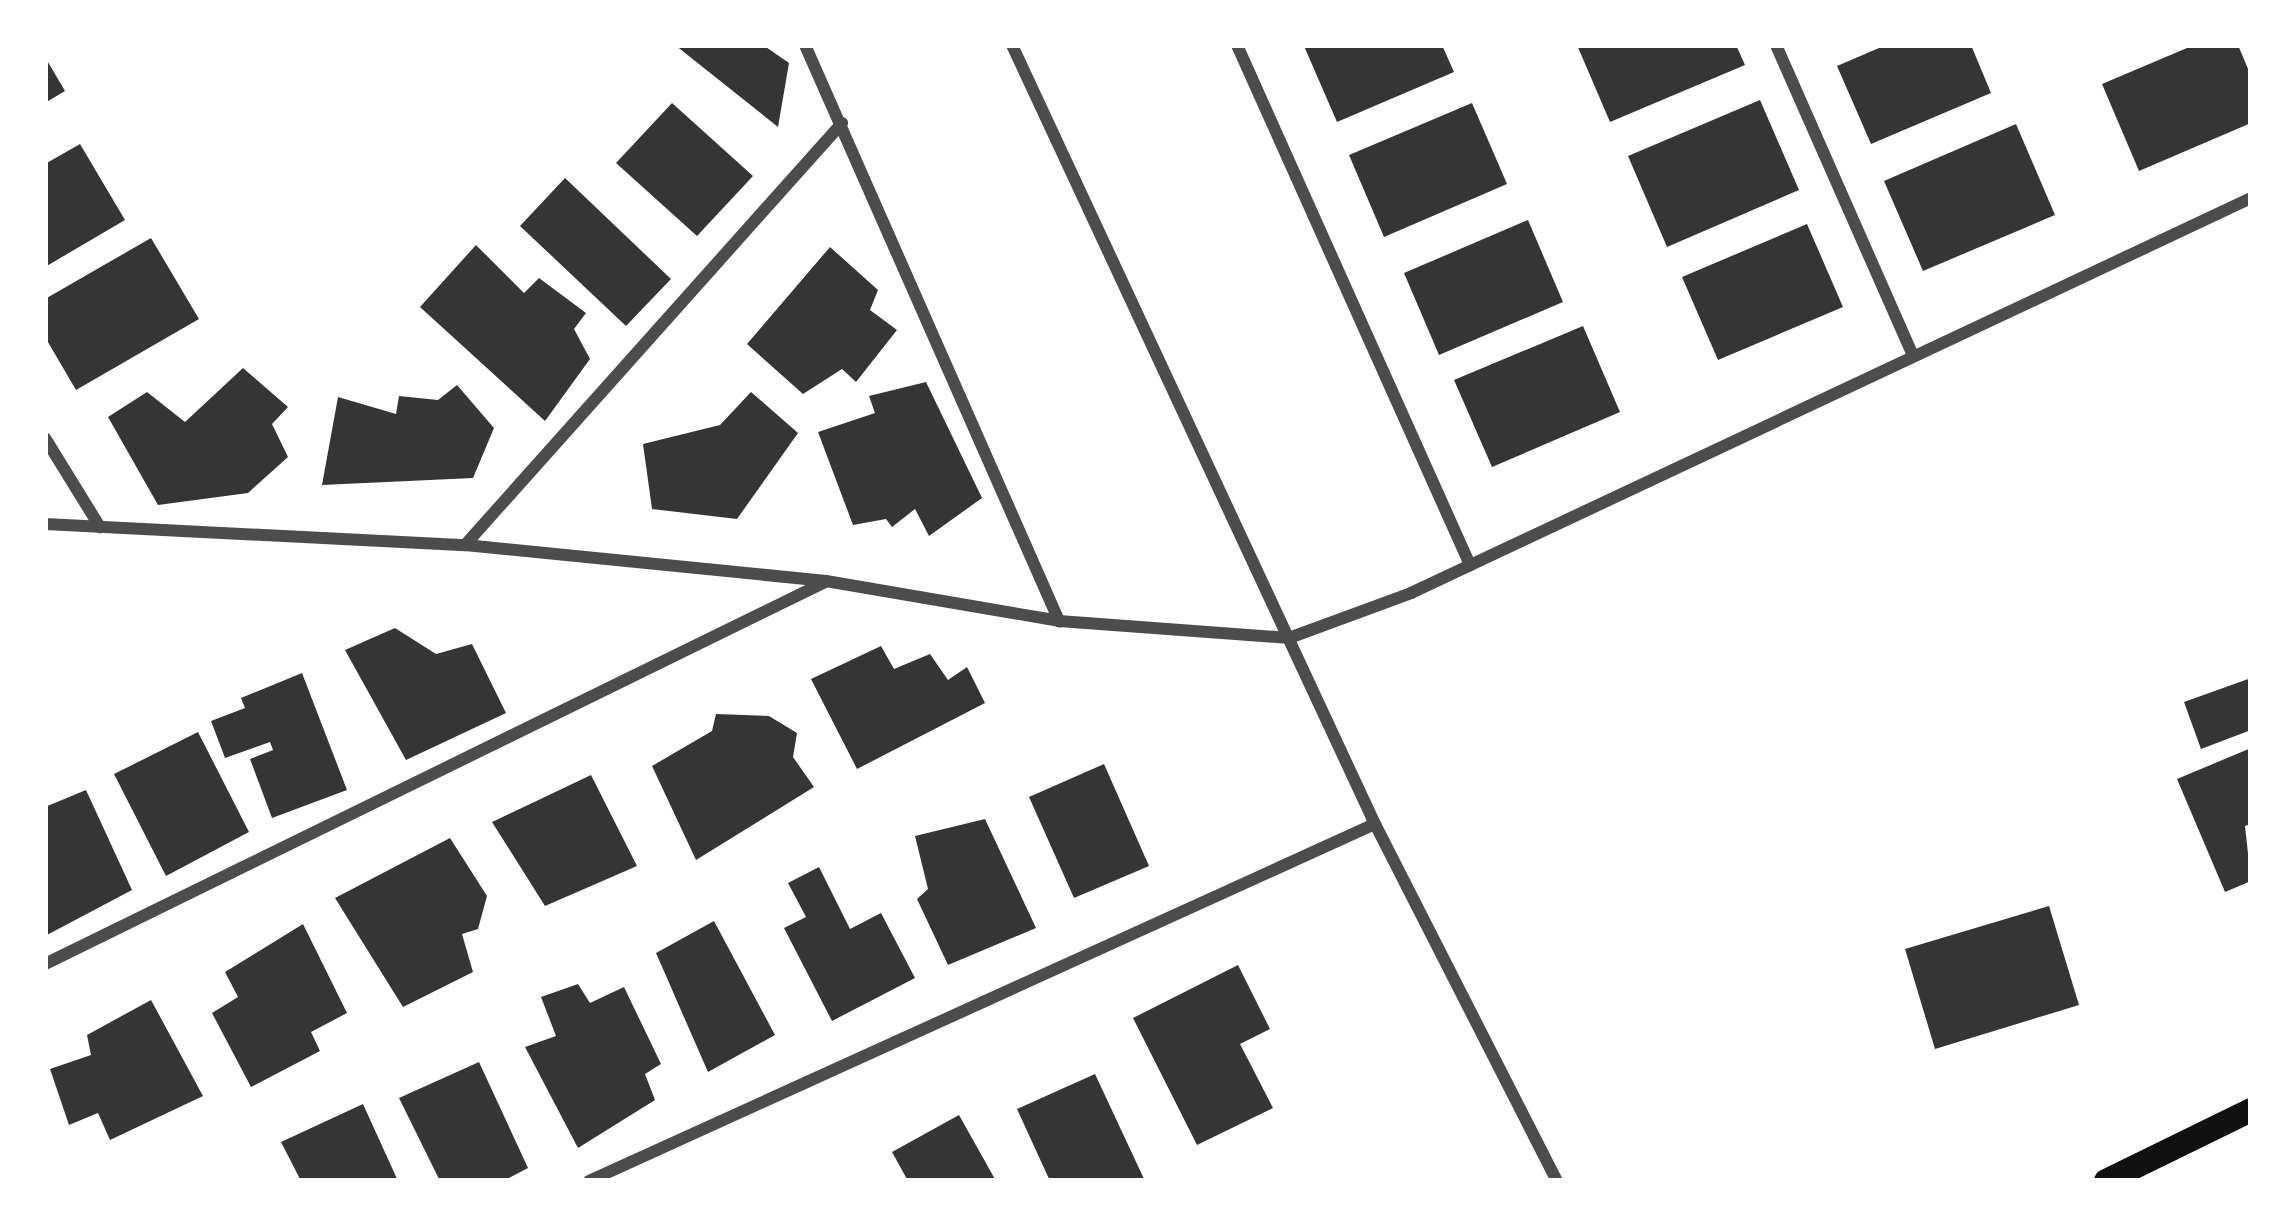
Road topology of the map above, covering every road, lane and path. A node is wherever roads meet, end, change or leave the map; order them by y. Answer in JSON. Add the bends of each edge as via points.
{"nodes":[{"id":1,"x":806,"y":45,"type":"edge"},
{"id":2,"x":1012,"y":45,"type":"edge"},
{"id":3,"x":1237,"y":45,"type":"edge"},
{"id":4,"x":1776,"y":45,"type":"edge"},
{"id":5,"x":842,"y":122,"type":"junction"},
{"id":6,"x":2251,"y":198,"type":"edge"},
{"id":7,"x":1913,"y":355,"type":"junction"},
{"id":8,"x":45,"y":438,"type":"edge"},
{"id":9,"x":45,"y":524,"type":"edge"},
{"id":10,"x":100,"y":527,"type":"junction"},
{"id":11,"x":465,"y":544,"type":"junction"},
{"id":12,"x":1470,"y":566,"type":"junction"},
{"id":13,"x":826,"y":581,"type":"junction"},
{"id":14,"x":1059,"y":621,"type":"junction"},
{"id":15,"x":1289,"y":638,"type":"junction"},
{"id":16,"x":1375,"y":824,"type":"junction"},
{"id":17,"x":45,"y":964,"type":"edge"},
{"id":18,"x":2251,"y":1110,"type":"edge"},
{"id":19,"x":590,"y":1181,"type":"edge"},
{"id":20,"x":1557,"y":1181,"type":"edge"},
{"id":21,"x":2106,"y":1181,"type":"edge"}],
"edges":[{"from":1,"to":5,"type":"street"},
{"from":2,"to":15,"type":"street"},
{"from":3,"to":12,"type":"street"},
{"from":4,"to":7,"type":"street"},
{"from":5,"to":11,"type":"street"},
{"from":5,"to":14,"type":"street"},
{"from":6,"to":7,"type":"street"},
{"from":7,"to":12,"type":"street"},
{"from":8,"to":10,"type":"street"},
{"from":9,"to":10,"type":"street"},
{"from":10,"to":11,"type":"street"},
{"from":11,"to":13,"type":"street"},
{"from":12,"to":15,"type":"street"},
{"from":13,"to":14,"type":"street"},
{"from":13,"to":17,"type":"street"},
{"from":14,"to":15,"type":"street"},
{"from":15,"to":16,"type":"street"},
{"from":16,"to":19,"type":"street"},
{"from":16,"to":20,"type":"street"},
{"from":18,"to":21,"type":"main road"}]}
